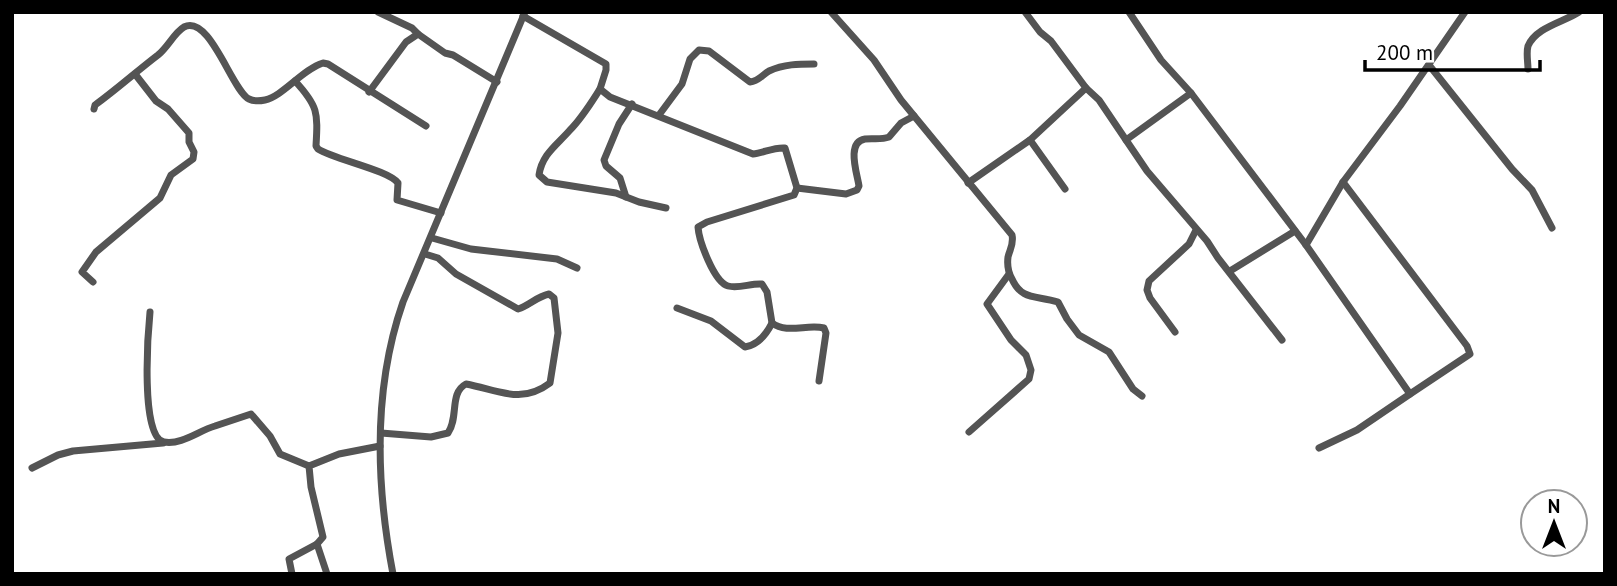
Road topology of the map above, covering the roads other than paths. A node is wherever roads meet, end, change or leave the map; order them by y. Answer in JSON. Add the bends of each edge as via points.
{"nodes":[{"id":1,"x":378,"y":12,"type":"edge"},
{"id":2,"x":538,"y":12,"type":"edge"},
{"id":3,"x":831,"y":12,"type":"edge"},
{"id":4,"x":1025,"y":12,"type":"edge"},
{"id":5,"x":1129,"y":12,"type":"edge"},
{"id":6,"x":1465,"y":12,"type":"edge"},
{"id":7,"x":1579,"y":12,"type":"edge"},
{"id":8,"x":524,"y":14,"type":"edge"},
{"id":9,"x":534,"y":22,"type":"junction"},
{"id":10,"x":418,"y":34,"type":"junction"},
{"id":11,"x":814,"y":64,"type":"dead end"},
{"id":12,"x":1429,"y":65,"type":"junction"},
{"id":13,"x":1528,"y":69,"type":"dead end"},
{"id":14,"x":135,"y":74,"type":"junction"},
{"id":15,"x":295,"y":81,"type":"junction"},
{"id":16,"x":498,"y":82,"type":"junction"},
{"id":17,"x":1086,"y":88,"type":"junction"},
{"id":18,"x":600,"y":89,"type":"junction"},
{"id":19,"x":369,"y":92,"type":"junction"},
{"id":20,"x":1191,"y":93,"type":"junction"},
{"id":21,"x":632,"y":104,"type":"junction"},
{"id":22,"x":94,"y":108,"type":"dead end"},
{"id":23,"x":659,"y":115,"type":"junction"},
{"id":24,"x":914,"y":116,"type":"junction"},
{"id":25,"x":426,"y":126,"type":"dead end"},
{"id":26,"x":1030,"y":140,"type":"junction"},
{"id":27,"x":1126,"y":140,"type":"junction"},
{"id":28,"x":1343,"y":182,"type":"junction"},
{"id":29,"x":968,"y":183,"type":"junction"},
{"id":30,"x":797,"y":188,"type":"junction"},
{"id":31,"x":1065,"y":189,"type":"dead end"},
{"id":32,"x":626,"y":197,"type":"junction"},
{"id":33,"x":666,"y":208,"type":"dead end"},
{"id":34,"x":441,"y":214,"type":"junction"},
{"id":35,"x":1552,"y":228,"type":"dead end"},
{"id":36,"x":1196,"y":230,"type":"junction"},
{"id":37,"x":1295,"y":231,"type":"junction"},
{"id":38,"x":432,"y":238,"type":"junction"},
{"id":39,"x":1306,"y":244,"type":"junction"},
{"id":40,"x":425,"y":254,"type":"junction"},
{"id":41,"x":577,"y":268,"type":"dead end"},
{"id":42,"x":1230,"y":271,"type":"junction"},
{"id":43,"x":1009,"y":274,"type":"junction"},
{"id":44,"x":93,"y":282,"type":"dead end"},
{"id":45,"x":677,"y":308,"type":"dead end"},
{"id":46,"x":150,"y":312,"type":"dead end"},
{"id":47,"x":772,"y":323,"type":"junction"},
{"id":48,"x":1175,"y":332,"type":"dead end"},
{"id":49,"x":1282,"y":340,"type":"dead end"},
{"id":50,"x":819,"y":381,"type":"dead end"},
{"id":51,"x":1410,"y":394,"type":"junction"},
{"id":52,"x":1142,"y":397,"type":"dead end"},
{"id":53,"x":969,"y":432,"type":"dead end"},
{"id":54,"x":381,"y":433,"type":"junction"},
{"id":55,"x":166,"y":443,"type":"junction"},
{"id":56,"x":380,"y":446,"type":"junction"},
{"id":57,"x":1319,"y":448,"type":"dead end"},
{"id":58,"x":309,"y":466,"type":"junction"},
{"id":59,"x":32,"y":468,"type":"dead end"},
{"id":60,"x":317,"y":544,"type":"junction"},
{"id":61,"x":292,"y":574,"type":"edge"},
{"id":62,"x":327,"y":574,"type":"edge"},
{"id":63,"x":393,"y":574,"type":"edge"}],
"edges":[{"from":1,"to":10,"type":"street"},
{"from":2,"to":9,"type":"street"},
{"from":3,"to":24,"type":"street","via":[[874,60]]},
{"from":4,"to":17,"type":"street"},
{"from":5,"to":20,"type":"street","via":[[1161,60]]},
{"from":6,"to":12,"type":"street"},
{"from":7,"to":13,"type":"street","via":[[1533,39],[1528,46]]},
{"from":8,"to":9,"type":"street"},
{"from":8,"to":16,"type":"street"},
{"from":9,"to":18,"type":"street","via":[[606,64]]},
{"from":10,"to":16,"type":"street"},
{"from":10,"to":19,"type":"street","via":[[406,42]]},
{"from":11,"to":23,"type":"street","via":[[788,65],[750,82],[709,51],[699,50]]},
{"from":12,"to":28,"type":"street"},
{"from":12,"to":35,"type":"street","via":[[1532,190]]},
{"from":14,"to":15,"type":"street","via":[[182,29],[191,26],[200,29],[247,98],[265,100]]},
{"from":14,"to":22,"type":"street"},
{"from":14,"to":44,"type":"street","via":[[189,133],[193,159],[171,175],[160,198],[96,252],[82,272]]},
{"from":15,"to":19,"type":"street","via":[[323,63]]},
{"from":15,"to":34,"type":"street","via":[[314,104],[318,149],[389,174],[398,183],[397,200]]},
{"from":16,"to":34,"type":"street"},
{"from":17,"to":26,"type":"street"},
{"from":17,"to":27,"type":"street"},
{"from":18,"to":21,"type":"street"},
{"from":18,"to":32,"type":"street","via":[[545,156],[539,175],[547,182]]},
{"from":19,"to":25,"type":"street"},
{"from":20,"to":27,"type":"street"},
{"from":20,"to":37,"type":"street"},
{"from":21,"to":23,"type":"street"},
{"from":21,"to":32,"type":"street","via":[[604,160],[620,178]]},
{"from":23,"to":30,"type":"street","via":[[753,154],[785,148]]},
{"from":24,"to":29,"type":"street"},
{"from":24,"to":30,"type":"street","via":[[889,138],[856,143],[857,190],[846,194]]},
{"from":26,"to":29,"type":"street"},
{"from":26,"to":31,"type":"street"},
{"from":27,"to":36,"type":"street"},
{"from":28,"to":39,"type":"street"},
{"from":28,"to":51,"type":"street","via":[[1470,354]]},
{"from":29,"to":43,"type":"street","via":[[1012,235]]},
{"from":30,"to":47,"type":"street","via":[[786,200],[698,227],[719,280],[727,285],[762,284]]},
{"from":32,"to":33,"type":"street"},
{"from":34,"to":38,"type":"street"},
{"from":36,"to":42,"type":"street"},
{"from":36,"to":48,"type":"street","via":[[1189,244],[1149,281],[1147,290]]},
{"from":37,"to":39,"type":"street"},
{"from":37,"to":42,"type":"street"},
{"from":38,"to":40,"type":"street"},
{"from":38,"to":41,"type":"street","via":[[471,249],[557,259]]},
{"from":39,"to":51,"type":"street"},
{"from":40,"to":54,"type":"street","via":[[393,333]]},
{"from":40,"to":54,"type":"street","via":[[518,309],[536,297],[549,294],[554,298],[558,333],[551,383],[517,396],[466,384],[455,399],[454,424],[448,433],[431,437]]},
{"from":42,"to":49,"type":"street"},
{"from":43,"to":52,"type":"street","via":[[1023,295],[1058,302],[1079,335],[1110,352]]},
{"from":43,"to":53,"type":"street","via":[[987,304],[1030,362],[1029,379]]},
{"from":45,"to":47,"type":"street","via":[[711,321],[745,347],[753,346]]},
{"from":46,"to":55,"type":"street","via":[[149,415],[152,432]]},
{"from":47,"to":50,"type":"street","via":[[786,328],[824,328]]},
{"from":51,"to":57,"type":"street","via":[[1357,430]]},
{"from":54,"to":56,"type":"street"},
{"from":55,"to":58,"type":"street","via":[[251,414],[280,454]]},
{"from":55,"to":59,"type":"street","via":[[73,451]]},
{"from":56,"to":58,"type":"street"},
{"from":56,"to":63,"type":"street","via":[[384,527]]},
{"from":58,"to":60,"type":"street","via":[[323,537]]},
{"from":60,"to":61,"type":"street","via":[[289,559]]},
{"from":60,"to":62,"type":"street"}]}
